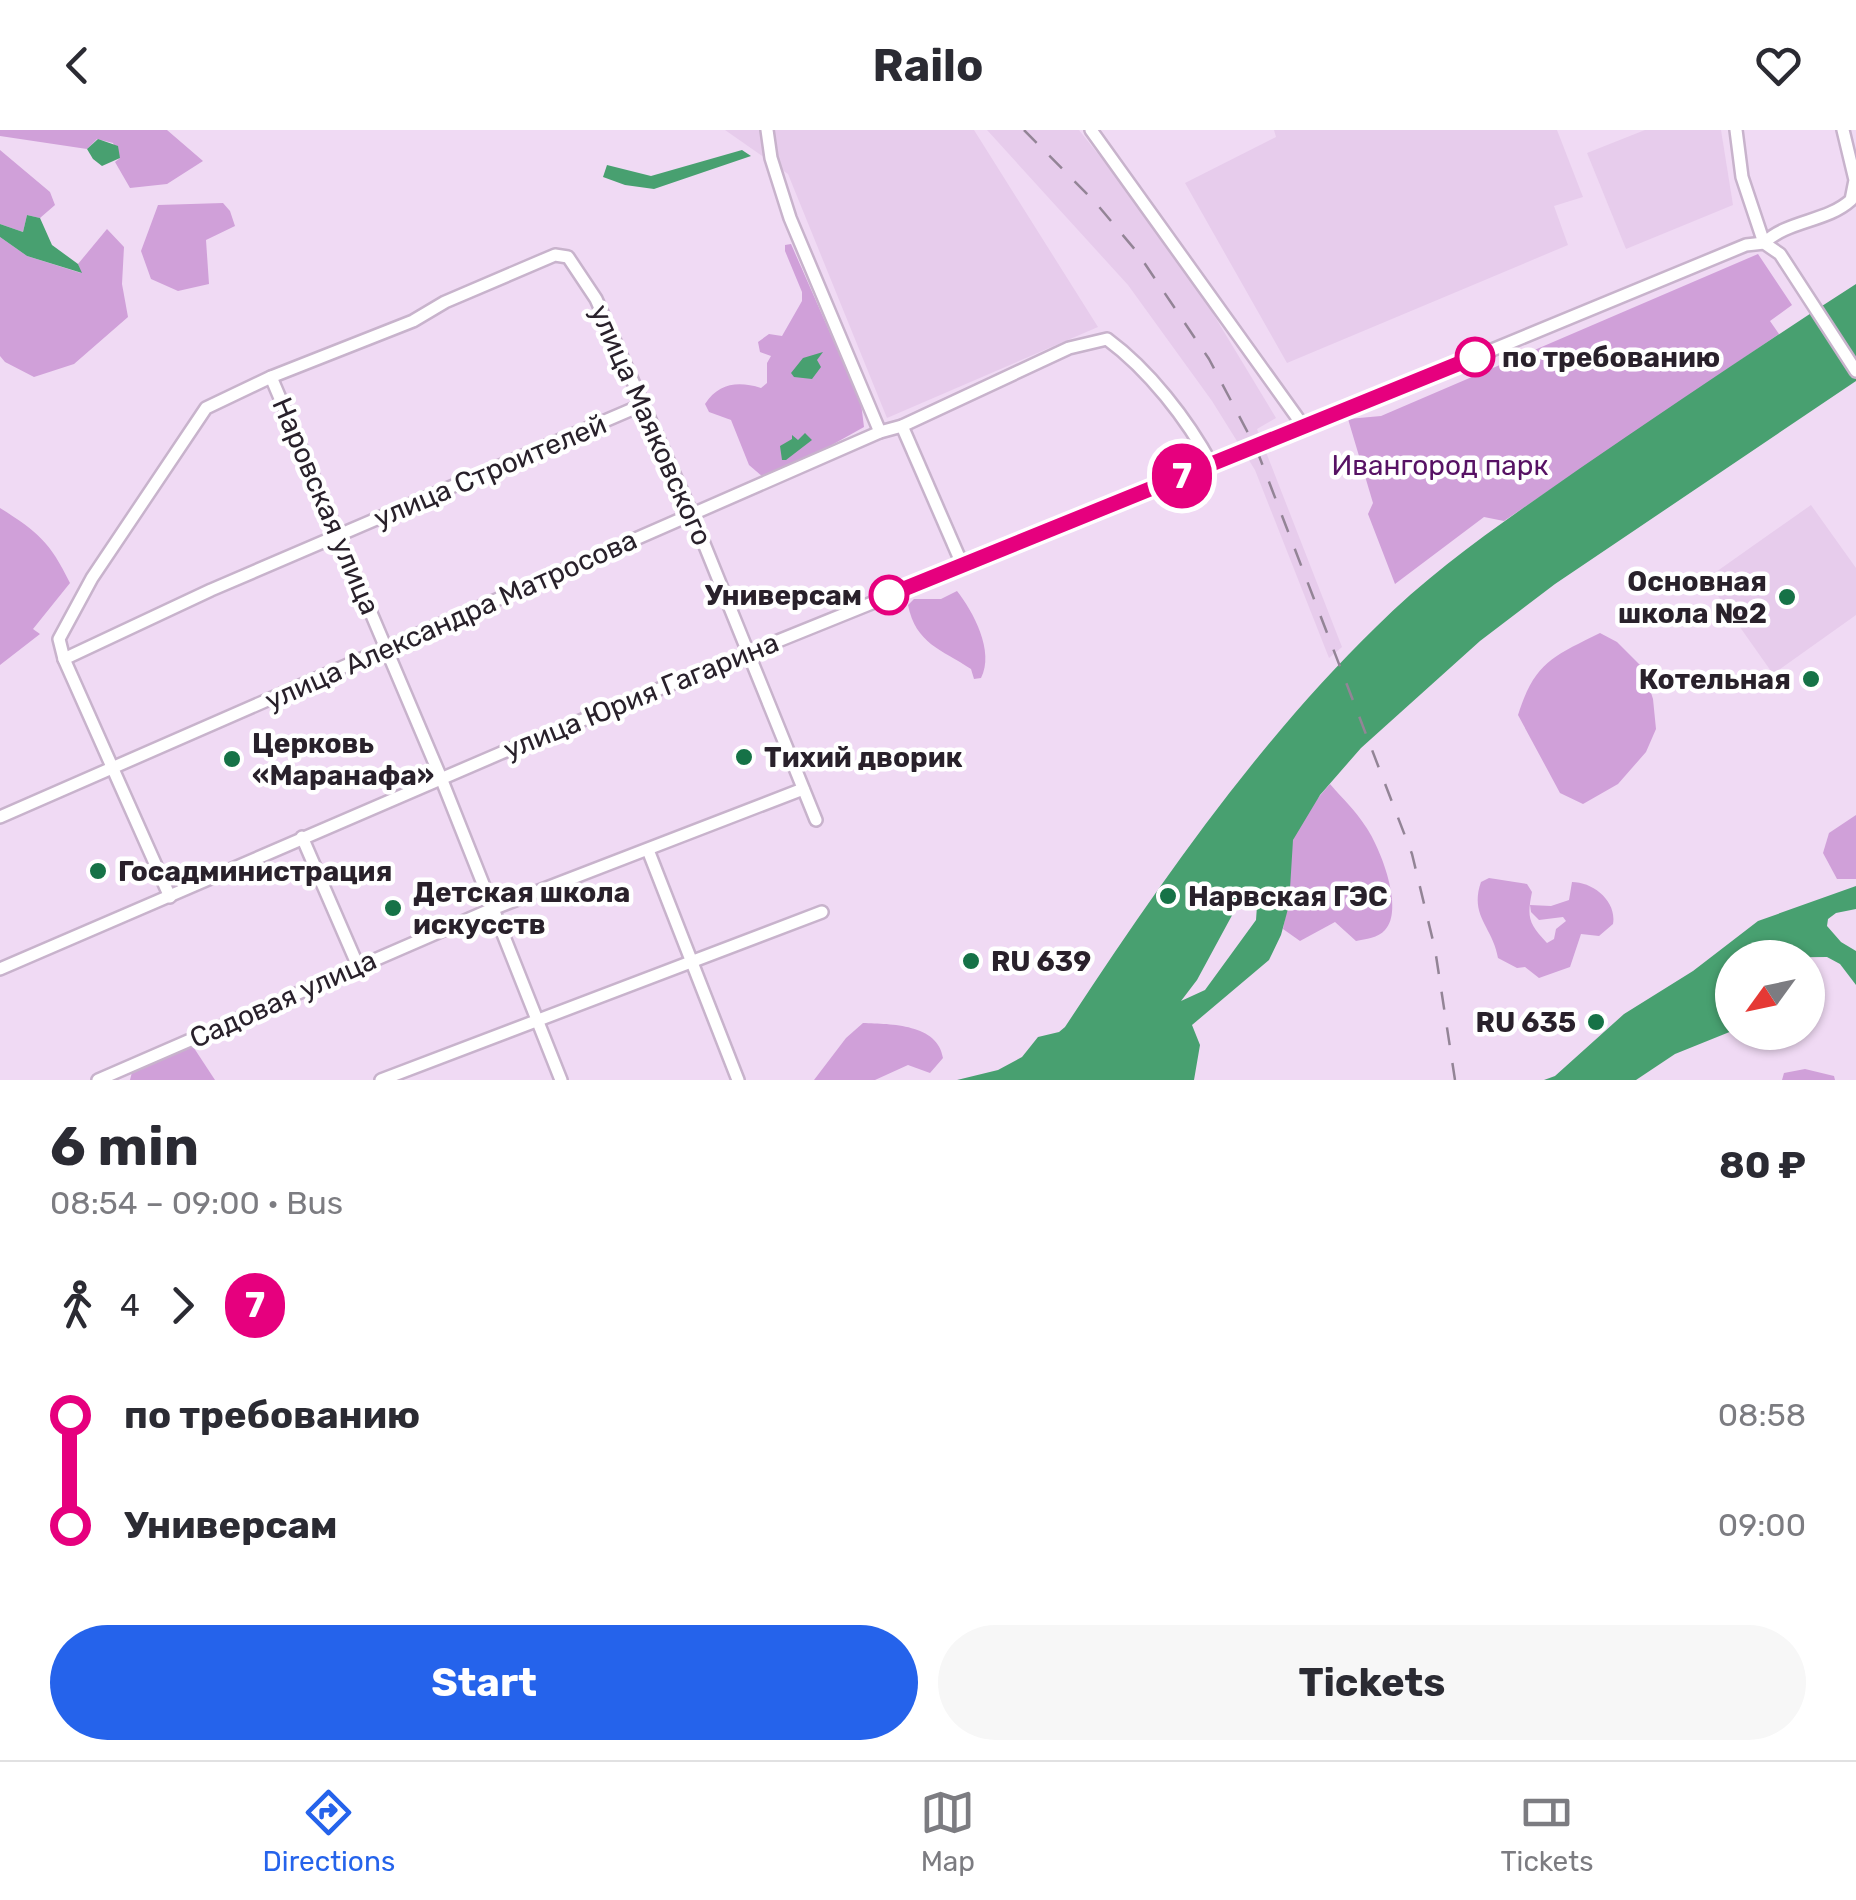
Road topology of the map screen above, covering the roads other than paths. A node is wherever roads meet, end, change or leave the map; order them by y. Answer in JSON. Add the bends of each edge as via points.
{"nodes":[{"id":1,"x":767,"y":130,"type":"edge"},
{"id":2,"x":1091,"y":130,"type":"edge"},
{"id":3,"x":1736,"y":130,"type":"edge"},
{"id":4,"x":1843,"y":130,"type":"edge"},
{"id":5,"x":1764,"y":242,"type":"junction"},
{"id":6,"x":1856,"y":371,"type":"edge"},
{"id":7,"x":271,"y":377,"type":"junction"},
{"id":8,"x":642,"y":406,"type":"junction"},
{"id":9,"x":902,"y":426,"type":"junction"},
{"id":10,"x":1304,"y":427,"type":"junction"},
{"id":11,"x":880,"y":432,"type":"junction"},
{"id":12,"x":1212,"y":465,"type":"junction"},
{"id":13,"x":692,"y":514,"type":"junction"},
{"id":14,"x":340,"y":536,"type":"junction"},
{"id":15,"x":962,"y":564,"type":"junction"},
{"id":16,"x":387,"y":646,"type":"junction"},
{"id":17,"x":748,"y":652,"type":"junction"},
{"id":18,"x":64,"y":659,"type":"junction"},
{"id":19,"x":114,"y":768,"type":"junction"},
{"id":20,"x":442,"y":778,"type":"junction"},
{"id":21,"x":803,"y":789,"type":"junction"},
{"id":22,"x":0,"y":817,"type":"edge"},
{"id":23,"x":816,"y":820,"type":"dead end"},
{"id":24,"x":302,"y":838,"type":"junction"},
{"id":25,"x":648,"y":850,"type":"junction"},
{"id":26,"x":170,"y":897,"type":"junction"},
{"id":27,"x":492,"y":910,"type":"junction"},
{"id":28,"x":822,"y":912,"type":"dead end"},
{"id":29,"x":692,"y":964,"type":"junction"},
{"id":30,"x":358,"y":966,"type":"junction"},
{"id":31,"x":0,"y":969,"type":"edge"},
{"id":32,"x":536,"y":1022,"type":"junction"},
{"id":33,"x":98,"y":1080,"type":"edge"},
{"id":34,"x":381,"y":1080,"type":"edge"},
{"id":35,"x":560,"y":1080,"type":"edge"},
{"id":36,"x":738,"y":1080,"type":"edge"}],
"edges":[{"from":1,"to":11,"type":"street","via":[[790,218]]},
{"from":2,"to":10,"type":"street"},
{"from":3,"to":5,"type":"street","via":[[1742,177]]},
{"from":4,"to":5,"type":"street","name":"улица Юрия Гагарина","via":[[1854,180],[1851,200]]},
{"from":5,"to":6,"type":"street","via":[[1780,254]]},
{"from":5,"to":10,"type":"street","name":"улица Юрия Гагарина"},
{"from":7,"to":8,"type":"street","name":"улица Маяковского","via":[[554,255],[568,257],[596,300]]},
{"from":7,"to":14,"type":"street","name":"Наровская улица"},
{"from":7,"to":18,"type":"street","via":[[206,408],[92,578],[59,639]]},
{"from":8,"to":13,"type":"street","name":"улица Маяковского"},
{"from":8,"to":14,"type":"street","name":"улица Строителей"},
{"from":9,"to":11,"type":"street","name":"улица Александра Матросова"},
{"from":9,"to":12,"type":"street","name":"улица Александра Матросова","via":[[1068,348],[1106,339],[1168,402]]},
{"from":9,"to":15,"type":"street"},
{"from":10,"to":12,"type":"street","name":"улица Юрия Гагарина"},
{"from":11,"to":13,"type":"street","name":"улица Александра Матросова"},
{"from":12,"to":15,"type":"street","name":"улица Юрия Гагарина"},
{"from":13,"to":16,"type":"street","name":"улица Александра Матросова"},
{"from":13,"to":17,"type":"street","name":"улица Маяковского"},
{"from":14,"to":16,"type":"street","name":"Наровская улица"},
{"from":14,"to":18,"type":"street","name":"улица Строителей"},
{"from":15,"to":17,"type":"street","name":"улица Юрия Гагарина"},
{"from":16,"to":19,"type":"street","name":"улица Александра Матросова"},
{"from":16,"to":20,"type":"street","name":"Наровская улица"},
{"from":17,"to":20,"type":"street","name":"улица Юрия Гагарина"},
{"from":17,"to":21,"type":"street","name":"улица Маяковского"},
{"from":18,"to":19,"type":"street"},
{"from":19,"to":22,"type":"street","name":"улица Александра Матросова"},
{"from":19,"to":26,"type":"street"},
{"from":20,"to":24,"type":"street","name":"улица Юрия Гагарина"},
{"from":20,"to":27,"type":"street","name":"Наровская улица"},
{"from":21,"to":23,"type":"street","name":"улица Маяковского"},
{"from":21,"to":25,"type":"street","name":"Садовая улица"},
{"from":24,"to":26,"type":"street","name":"улица Юрия Гагарина"},
{"from":24,"to":30,"type":"street"},
{"from":25,"to":27,"type":"street","name":"Садовая улица"},
{"from":25,"to":29,"type":"street"},
{"from":26,"to":31,"type":"street","name":"улица Юрия Гагарина"},
{"from":27,"to":30,"type":"street","name":"Садовая улица"},
{"from":27,"to":32,"type":"street","name":"Наровская улица"},
{"from":28,"to":29,"type":"street"},
{"from":29,"to":32,"type":"street"},
{"from":29,"to":36,"type":"street"},
{"from":30,"to":33,"type":"street","name":"Садовая улица"},
{"from":32,"to":34,"type":"street"},
{"from":32,"to":35,"type":"street","name":"Наровская улица"}]}
